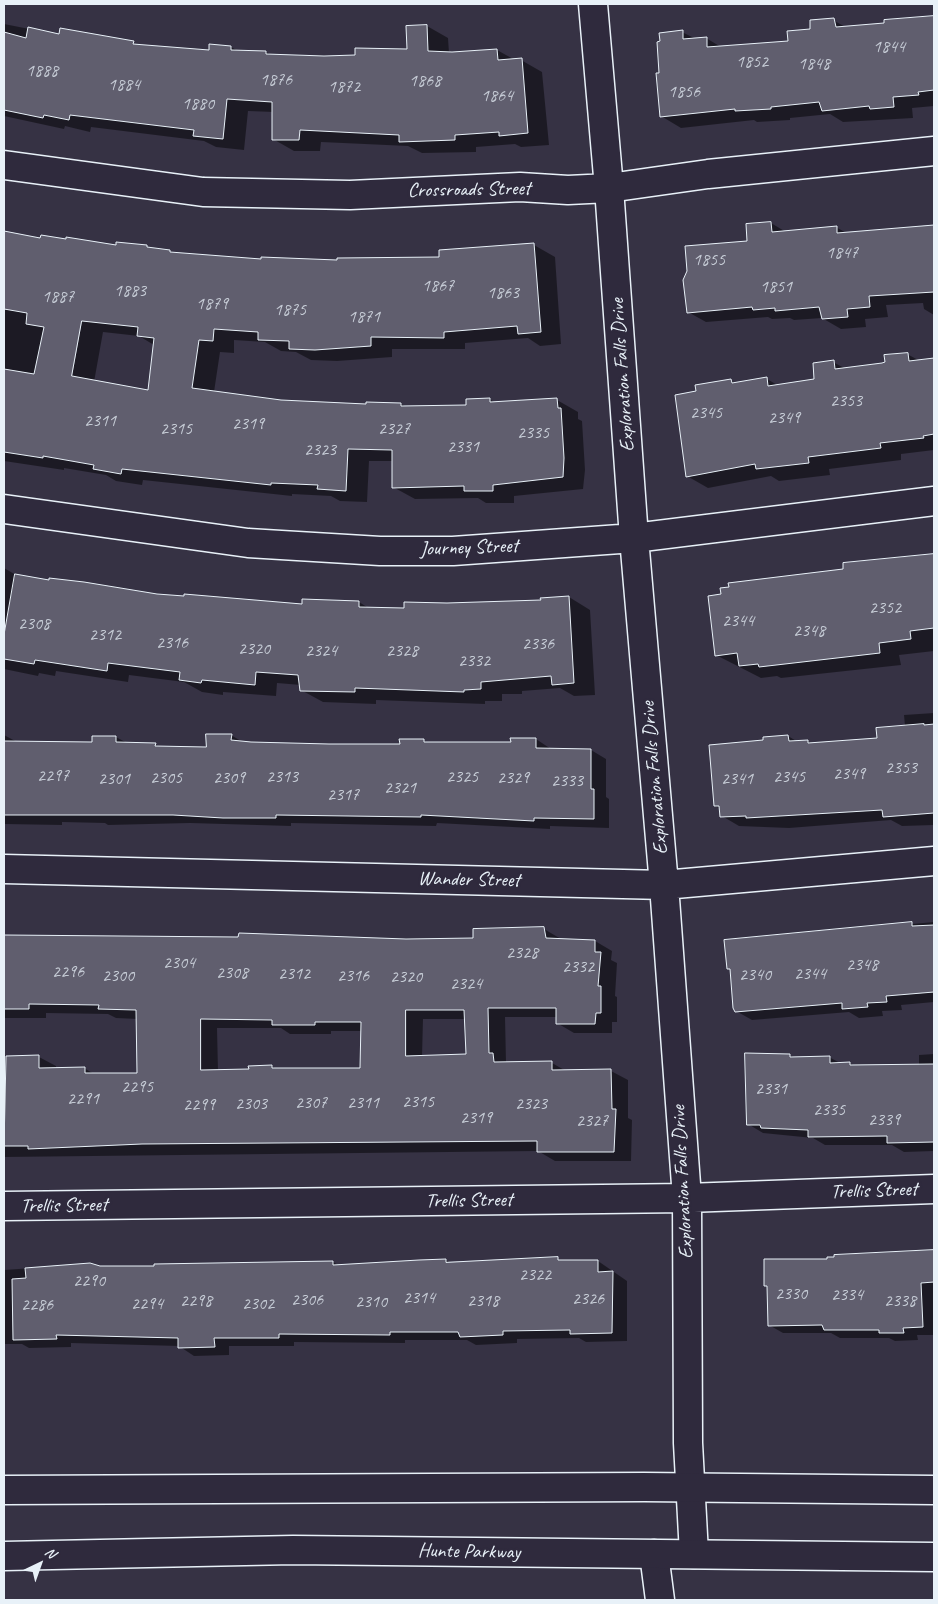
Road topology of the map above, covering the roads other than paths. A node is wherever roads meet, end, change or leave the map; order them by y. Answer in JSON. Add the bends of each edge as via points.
{"nodes":[{"id":1,"x":593,"y":4,"type":"edge"},
{"id":2,"x":934,"y":152,"type":"edge"},
{"id":3,"x":4,"y":165,"type":"edge"},
{"id":4,"x":609,"y":188,"type":"junction"},
{"id":5,"x":934,"y":501,"type":"edge"},
{"id":6,"x":4,"y":509,"type":"edge"},
{"id":7,"x":634,"y":538,"type":"junction"},
{"id":8,"x":934,"y":861,"type":"edge"},
{"id":9,"x":4,"y":869,"type":"edge"},
{"id":10,"x":664,"y":885,"type":"junction"},
{"id":11,"x":934,"y":1189,"type":"edge"},
{"id":12,"x":687,"y":1198,"type":"junction"},
{"id":13,"x":4,"y":1206,"type":"edge"},
{"id":14,"x":691,"y":1488,"type":"junction"},
{"id":15,"x":4,"y":1490,"type":"edge"},
{"id":16,"x":934,"y":1490,"type":"edge"},
{"id":17,"x":654,"y":1554,"type":"junction"},
{"id":18,"x":694,"y":1554,"type":"junction"},
{"id":19,"x":4,"y":1556,"type":"edge"},
{"id":20,"x":934,"y":1557,"type":"edge"},
{"id":21,"x":660,"y":1600,"type":"edge"}],
"edges":[{"from":1,"to":4,"type":"street","name":"Exploration Falls Drive"},
{"from":2,"to":4,"type":"street","name":"Crossroads Street","via":[[708,174]]},
{"from":3,"to":4,"type":"street","name":"Crossroads Street","via":[[203,192],[350,195],[520,187]]},
{"from":4,"to":7,"type":"street","name":"Exploration Falls Drive"},
{"from":5,"to":7,"type":"street","name":"Journey Street"},
{"from":6,"to":7,"type":"street","name":"Journey Street","via":[[220,540],[380,551],[453,550]]},
{"from":7,"to":10,"type":"street","name":"Exploration Falls Drive"},
{"from":8,"to":10,"type":"street","name":"Wander Street"},
{"from":9,"to":10,"type":"street","name":"Wander Street"},
{"from":10,"to":12,"type":"street","name":"Exploration Falls Drive"},
{"from":11,"to":12,"type":"street","name":"Trellis Street"},
{"from":12,"to":13,"type":"street","name":"Trellis Street"},
{"from":12,"to":14,"type":"street","name":"Exploration Falls Drive"},
{"from":14,"to":15,"type":"street"},
{"from":14,"to":16,"type":"street"},
{"from":14,"to":18,"type":"street","name":"Exploration Falls Drive"},
{"from":17,"to":18,"type":"street","name":"Hunte Parkway"},
{"from":17,"to":19,"type":"street","name":"Hunte Parkway","via":[[293,1550]]},
{"from":17,"to":21,"type":"street"},
{"from":18,"to":20,"type":"street","name":"Hunte Parkway"}]}
